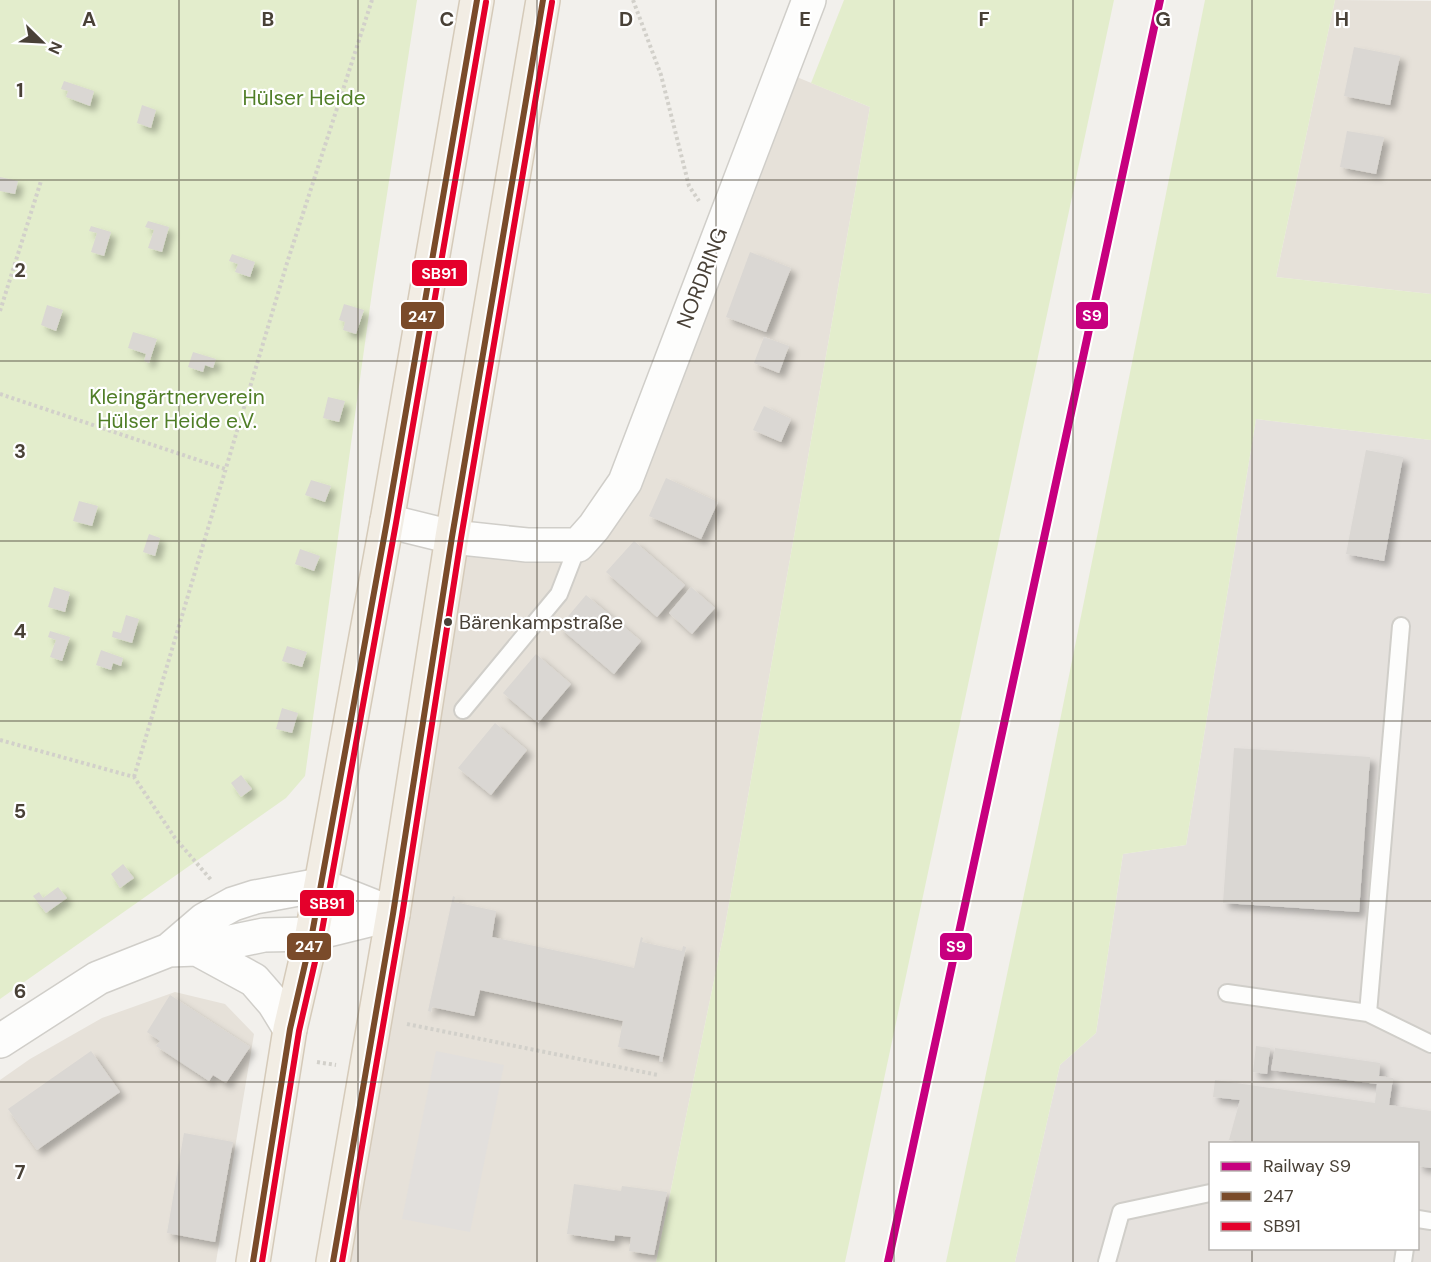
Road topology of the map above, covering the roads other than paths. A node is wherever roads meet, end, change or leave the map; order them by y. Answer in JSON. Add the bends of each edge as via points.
{"nodes":[{"id":1,"x":477,"y":0,"type":"edge"},
{"id":2,"x":543,"y":0,"type":"edge"},
{"id":3,"x":809,"y":0,"type":"edge"},
{"id":4,"x":387,"y":521,"type":"junction"},
{"id":5,"x":452,"y":537,"type":"junction"},
{"id":6,"x":578,"y":545,"type":"junction"},
{"id":7,"x":1401,"y":626,"type":"dead end"},
{"id":8,"x":463,"y":710,"type":"dead end"},
{"id":9,"x":320,"y":885,"type":"junction"},
{"id":10,"x":393,"y":914,"type":"junction"},
{"id":11,"x":312,"y":934,"type":"junction"},
{"id":12,"x":183,"y":950,"type":"junction"},
{"id":13,"x":1227,"y":993,"type":"dead end"},
{"id":14,"x":1368,"y":1013,"type":"junction"},
{"id":15,"x":0,"y":1041,"type":"edge"},
{"id":16,"x":289,"y":1043,"type":"junction"},
{"id":17,"x":1431,"y":1044,"type":"edge"},
{"id":18,"x":1209,"y":1194,"type":"edge"},
{"id":19,"x":253,"y":1262,"type":"edge"},
{"id":20,"x":333,"y":1262,"type":"edge"},
{"id":21,"x":1107,"y":1262,"type":"edge"}],
"edges":[{"from":1,"to":4,"type":"main road"},
{"from":2,"to":5,"type":"main road"},
{"from":3,"to":6,"type":"street","name":"NORDRING","via":[[625,482]]},
{"from":4,"to":5,"type":"street"},
{"from":4,"to":9,"type":"main road"},
{"from":5,"to":6,"type":"street","via":[[527,545]]},
{"from":5,"to":10,"type":"main road"},
{"from":6,"to":8,"type":"lane","name":"NORDRING","via":[[559,594]]},
{"from":7,"to":14,"type":"lane"},
{"from":9,"to":10,"type":"street"},
{"from":9,"to":11,"type":"main road"},
{"from":9,"to":12,"type":"street","via":[[233,904],[204,920]]},
{"from":10,"to":11,"type":"street"},
{"from":10,"to":20,"type":"main road"},
{"from":11,"to":12,"type":"street","via":[[264,936]]},
{"from":11,"to":16,"type":"main road"},
{"from":12,"to":15,"type":"street","via":[[98,978]]},
{"from":12,"to":16,"type":"street","via":[[254,980],[274,1003]]},
{"from":13,"to":14,"type":"lane"},
{"from":14,"to":17,"type":"lane"},
{"from":16,"to":19,"type":"main road"},
{"from":18,"to":21,"type":"lane","via":[[1121,1212]]}]}
